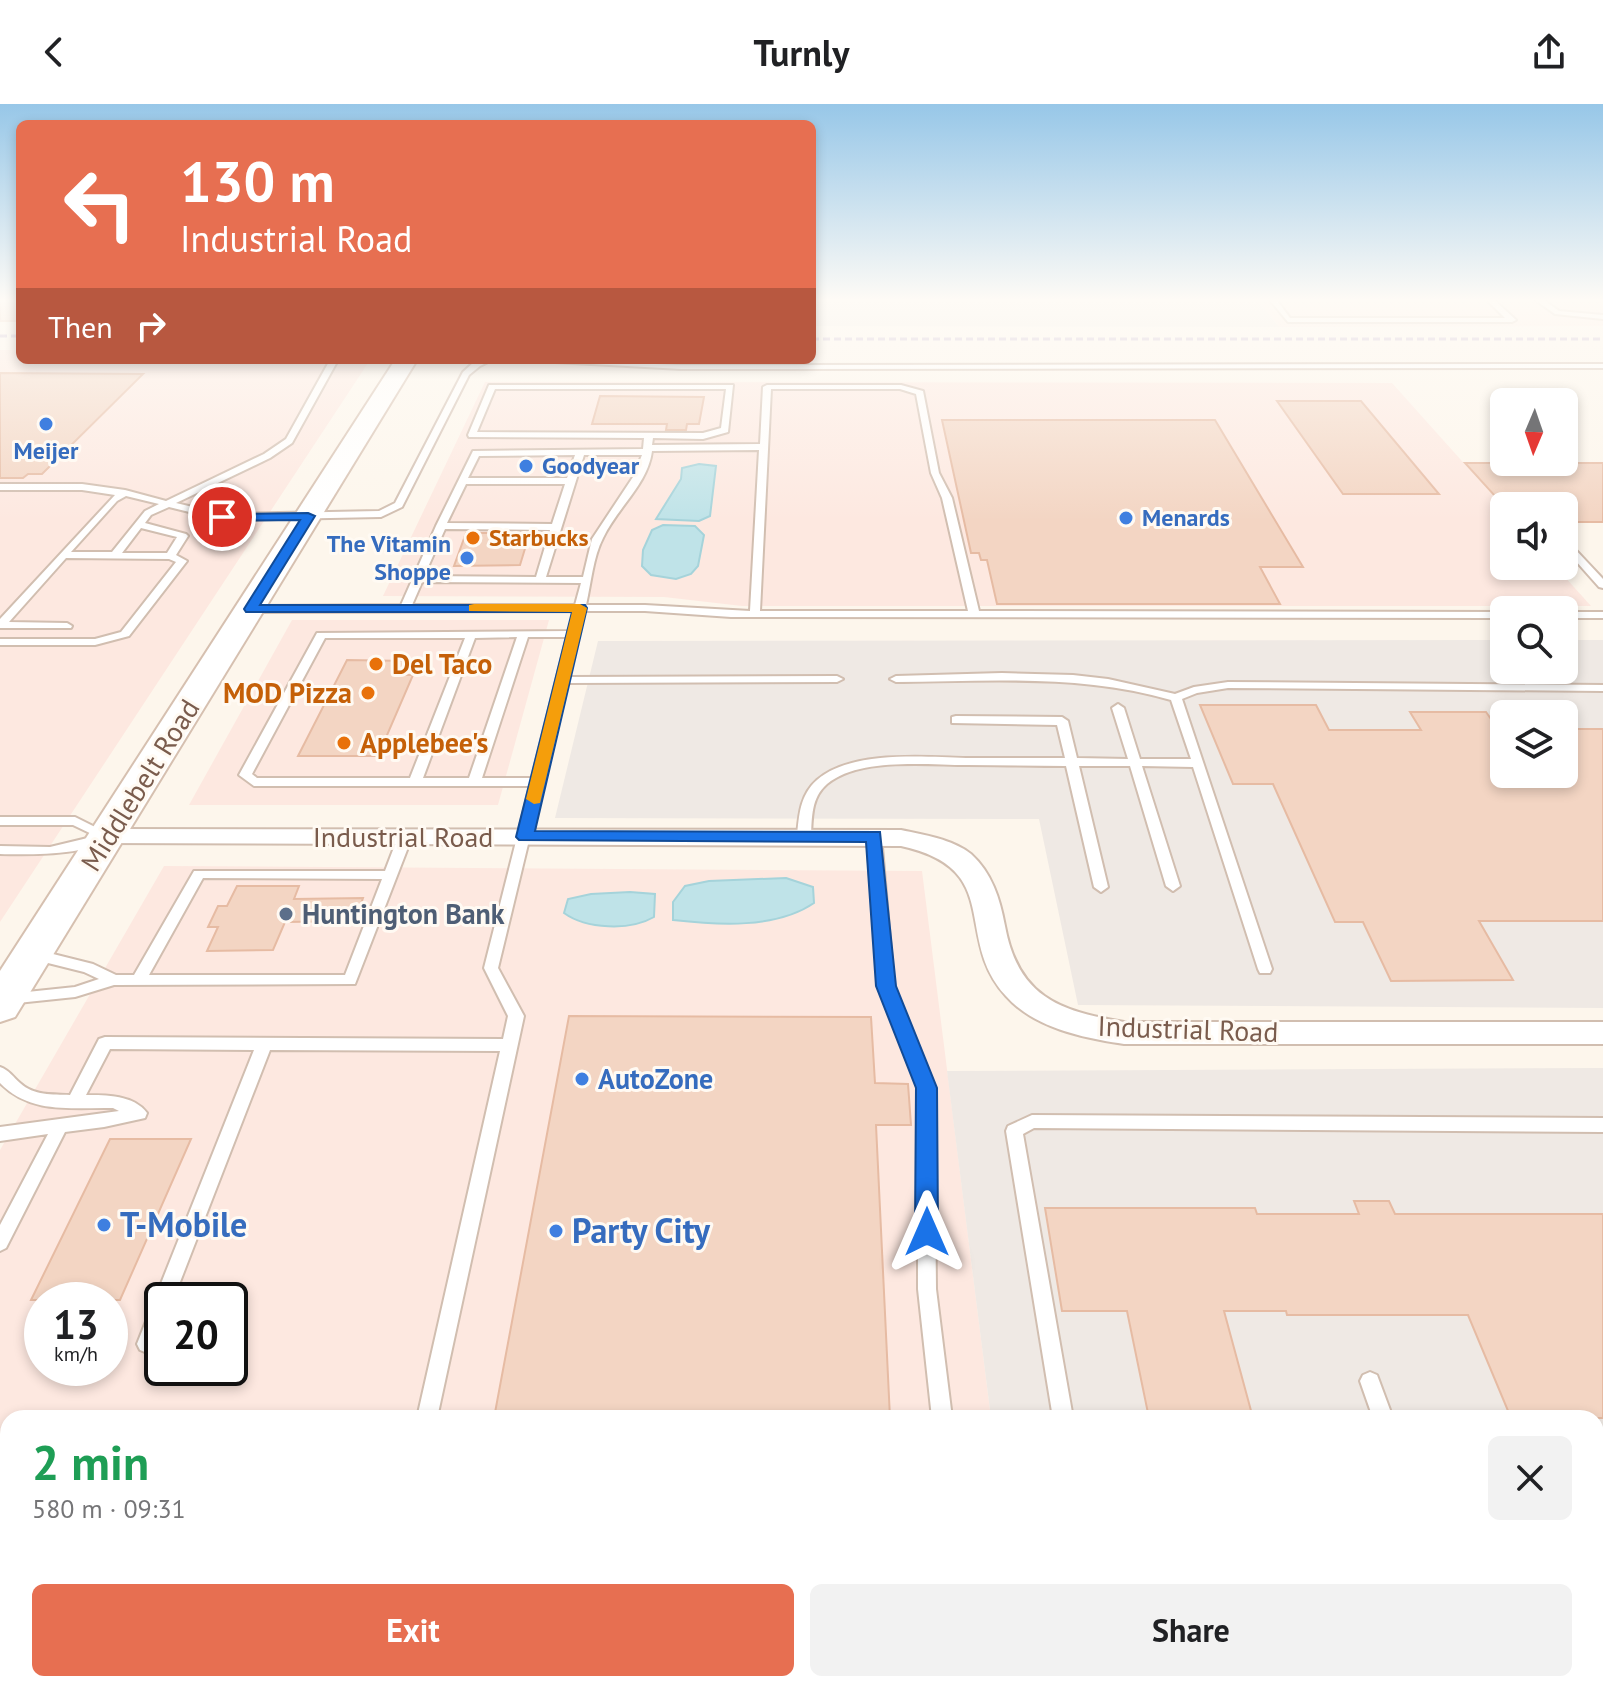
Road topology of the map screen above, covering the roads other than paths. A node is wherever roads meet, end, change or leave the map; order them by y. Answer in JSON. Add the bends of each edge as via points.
{"nodes":[{"id":1,"x":327,"y":373,"type":"edge"},
{"id":2,"x":398,"y":373,"type":"edge"},
{"id":3,"x":467,"y":373,"type":"edge"},
{"id":4,"x":648,"y":446,"type":"junction"},
{"id":5,"x":764,"y":447,"type":"junction"},
{"id":6,"x":580,"y":453,"type":"junction"},
{"id":7,"x":464,"y":481,"type":"junction"},
{"id":8,"x":572,"y":481,"type":"junction"},
{"id":9,"x":0,"y":487,"type":"edge"},
{"id":10,"x":125,"y":493,"type":"junction"},
{"id":11,"x":167,"y":502,"type":"junction"},
{"id":12,"x":308,"y":516,"type":"junction"},
{"id":13,"x":139,"y":524,"type":"junction"},
{"id":14,"x":441,"y":526,"type":"junction"},
{"id":15,"x":556,"y":527,"type":"junction"},
{"id":16,"x":64,"y":555,"type":"junction"},
{"id":17,"x":115,"y":555,"type":"junction"},
{"id":18,"x":170,"y":556,"type":"junction"},
{"id":19,"x":1578,"y":558,"type":"edge"},
{"id":20,"x":418,"y":579,"type":"junction"},
{"id":21,"x":540,"y":580,"type":"junction"},
{"id":22,"x":587,"y":580,"type":"junction"},
{"id":23,"x":1603,"y":585,"type":"edge"},
{"id":24,"x":580,"y":608,"type":"junction"},
{"id":25,"x":251,"y":609,"type":"junction"},
{"id":26,"x":390,"y":609,"type":"junction"},
{"id":27,"x":405,"y":609,"type":"junction"},
{"id":28,"x":755,"y":614,"type":"junction"},
{"id":29,"x":974,"y":614,"type":"junction"},
{"id":30,"x":1490,"y":615,"type":"edge"},
{"id":31,"x":1578,"y":615,"type":"edge"},
{"id":32,"x":1603,"y":615,"type":"edge"},
{"id":33,"x":0,"y":625,"type":"edge"},
{"id":34,"x":67,"y":626,"type":"dead end"},
{"id":35,"x":574,"y":634,"type":"junction"},
{"id":36,"x":380,"y":635,"type":"junction"},
{"id":37,"x":471,"y":635,"type":"junction"},
{"id":38,"x":523,"y":635,"type":"junction"},
{"id":39,"x":0,"y":642,"type":"edge"},
{"id":40,"x":837,"y":679,"type":"dead end"},
{"id":41,"x":896,"y":679,"type":"dead end"},
{"id":42,"x":563,"y":680,"type":"junction"},
{"id":43,"x":1603,"y":688,"type":"edge"},
{"id":44,"x":1176,"y":698,"type":"junction"},
{"id":45,"x":1118,"y":708,"type":"dead end"},
{"id":46,"x":956,"y":720,"type":"dead end"},
{"id":47,"x":1072,"y":762,"type":"junction"},
{"id":48,"x":1134,"y":763,"type":"junction"},
{"id":49,"x":1198,"y":763,"type":"junction"},
{"id":50,"x":415,"y":782,"type":"junction"},
{"id":51,"x":474,"y":782,"type":"junction"},
{"id":52,"x":538,"y":782,"type":"junction"},
{"id":53,"x":0,"y":821,"type":"edge"},
{"id":54,"x":804,"y":836,"type":"junction"},
{"id":55,"x":874,"y":836,"type":"junction"},
{"id":56,"x":108,"y":837,"type":"junction"},
{"id":57,"x":405,"y":837,"type":"junction"},
{"id":58,"x":525,"y":837,"type":"junction"},
{"id":59,"x":0,"y":850,"type":"edge"},
{"id":60,"x":391,"y":875,"type":"junction"},
{"id":61,"x":1173,"y":886,"type":"dead end"},
{"id":62,"x":1101,"y":887,"type":"dead end"},
{"id":63,"x":33,"y":954,"type":"junction"},
{"id":64,"x":1265,"y":969,"type":"dead end"},
{"id":65,"x":140,"y":978,"type":"junction"},
{"id":66,"x":114,"y":980,"type":"junction"},
{"id":67,"x":2,"y":1003,"type":"edge"},
{"id":68,"x":1603,"y":1033,"type":"edge"},
{"id":69,"x":264,"y":1044,"type":"junction"},
{"id":70,"x":509,"y":1045,"type":"junction"},
{"id":71,"x":0,"y":1073,"type":"edge"},
{"id":72,"x":75,"y":1101,"type":"junction"},
{"id":73,"x":61,"y":1124,"type":"junction"},
{"id":74,"x":1603,"y":1125,"type":"edge"},
{"id":75,"x":0,"y":1134,"type":"edge"},
{"id":76,"x":0,"y":1243,"type":"edge"},
{"id":77,"x":171,"y":1282,"type":"edge"},
{"id":78,"x":1370,"y":1381,"type":"dead end"},
{"id":79,"x":429,"y":1410,"type":"edge"},
{"id":80,"x":941,"y":1410,"type":"edge"},
{"id":81,"x":1062,"y":1410,"type":"edge"},
{"id":82,"x":1380,"y":1410,"type":"edge"}],
"edges":[{"from":1,"to":11,"type":"lane","via":[[289,441]]},
{"from":2,"to":12,"type":"main road","name":"Middlebelt Road"},
{"from":3,"to":12,"type":"lane","via":[[399,505],[373,515]]},
{"from":4,"to":4,"type":"lane","via":[[604,436],[472,435],[492,387],[730,387],[725,430]]},
{"from":4,"to":5,"type":"lane"},
{"from":4,"to":6,"type":"lane"},
{"from":4,"to":22,"type":"lane","via":[[638,477],[597,539]]},
{"from":5,"to":28,"type":"lane"},
{"from":5,"to":29,"type":"lane","via":[[767,387],[901,387],[920,393],[935,473],[946,496]]},
{"from":6,"to":7,"type":"lane","via":[[476,453]]},
{"from":6,"to":8,"type":"lane"},
{"from":7,"to":8,"type":"lane"},
{"from":7,"to":14,"type":"lane"},
{"from":8,"to":15,"type":"lane"},
{"from":9,"to":10,"type":"lane"},
{"from":10,"to":11,"type":"lane"},
{"from":10,"to":16,"type":"lane"},
{"from":11,"to":12,"type":"lane","via":[[222,517]]},
{"from":11,"to":13,"type":"lane"},
{"from":12,"to":25,"type":"main road","name":"Middlebelt Road"},
{"from":13,"to":17,"type":"lane"},
{"from":13,"to":18,"type":"lane","via":[[183,536]]},
{"from":14,"to":15,"type":"lane"},
{"from":14,"to":20,"type":"lane"},
{"from":15,"to":21,"type":"lane"},
{"from":16,"to":17,"type":"lane"},
{"from":16,"to":33,"type":"lane"},
{"from":17,"to":18,"type":"lane"},
{"from":18,"to":39,"type":"lane","via":[[182,561],[125,634],[95,642]]},
{"from":19,"to":23,"type":"lane"},
{"from":20,"to":21,"type":"lane"},
{"from":20,"to":27,"type":"lane"},
{"from":21,"to":22,"type":"lane"},
{"from":22,"to":24,"type":"lane"},
{"from":24,"to":27,"type":"lane"},
{"from":24,"to":28,"type":"lane"},
{"from":24,"to":35,"type":"lane"},
{"from":25,"to":26,"type":"lane"},
{"from":25,"to":56,"type":"main road","name":"Middlebelt Road"},
{"from":26,"to":27,"type":"lane"},
{"from":26,"to":36,"type":"lane"},
{"from":28,"to":29,"type":"lane"},
{"from":29,"to":30,"type":"lane"},
{"from":31,"to":32,"type":"lane"},
{"from":33,"to":34,"type":"lane"},
{"from":35,"to":38,"type":"lane"},
{"from":35,"to":42,"type":"lane"},
{"from":36,"to":37,"type":"lane"},
{"from":36,"to":50,"type":"lane","via":[[321,635],[245,775],[254,782]]},
{"from":37,"to":38,"type":"lane"},
{"from":37,"to":50,"type":"lane"},
{"from":38,"to":51,"type":"lane"},
{"from":40,"to":42,"type":"lane"},
{"from":41,"to":44,"type":"lane","via":[[1088,679],[1140,685]]},
{"from":42,"to":52,"type":"lane"},
{"from":43,"to":44,"type":"lane","via":[[1228,685]]},
{"from":44,"to":49,"type":"lane"},
{"from":45,"to":48,"type":"lane"},
{"from":46,"to":47,"type":"lane","via":[[1062,721]]},
{"from":47,"to":48,"type":"lane"},
{"from":47,"to":54,"type":"lane","via":[[859,764],[819,781],[807,804]]},
{"from":47,"to":62,"type":"lane"},
{"from":48,"to":49,"type":"lane"},
{"from":48,"to":61,"type":"lane"},
{"from":49,"to":64,"type":"lane"},
{"from":50,"to":51,"type":"lane"},
{"from":51,"to":52,"type":"lane"},
{"from":52,"to":58,"type":"lane"},
{"from":53,"to":56,"type":"lane","via":[[75,821]]},
{"from":54,"to":55,"type":"street","name":"Industrial Road"},
{"from":54,"to":58,"type":"street","name":"Industrial Road"},
{"from":55,"to":68,"type":"street","name":"Industrial Road","via":[[920,842],[962,860],[984,890],[998,959],[1018,990],[1044,1009],[1095,1029]]},
{"from":55,"to":80,"type":"lane","via":[[886,986],[926,1088],[927,1289]]},
{"from":56,"to":57,"type":"street","name":"Industrial Road"},
{"from":56,"to":59,"type":"lane","via":[[50,851]]},
{"from":56,"to":63,"type":"main road","name":"Middlebelt Road"},
{"from":57,"to":58,"type":"street","name":"Industrial Road"},
{"from":57,"to":60,"type":"lane"},
{"from":58,"to":70,"type":"lane","via":[[491,968],[516,1016]]},
{"from":60,"to":65,"type":"lane","via":[[199,874]]},
{"from":60,"to":65,"type":"lane","via":[[350,980]]},
{"from":63,"to":66,"type":"lane"},
{"from":63,"to":67,"type":"main road","name":"Middlebelt Road"},
{"from":65,"to":66,"type":"lane"},
{"from":66,"to":67,"type":"lane"},
{"from":69,"to":70,"type":"lane"},
{"from":69,"to":72,"type":"lane","via":[[105,1043]]},
{"from":69,"to":77,"type":"lane"},
{"from":70,"to":79,"type":"lane"},
{"from":71,"to":72,"type":"lane","via":[[18,1091],[38,1100]]},
{"from":72,"to":73,"type":"lane","via":[[115,1102],[139,1113]]},
{"from":73,"to":75,"type":"lane"},
{"from":73,"to":76,"type":"lane"},
{"from":74,"to":81,"type":"lane","via":[[1032,1121],[1014,1131]]},
{"from":78,"to":82,"type":"lane"}]}
